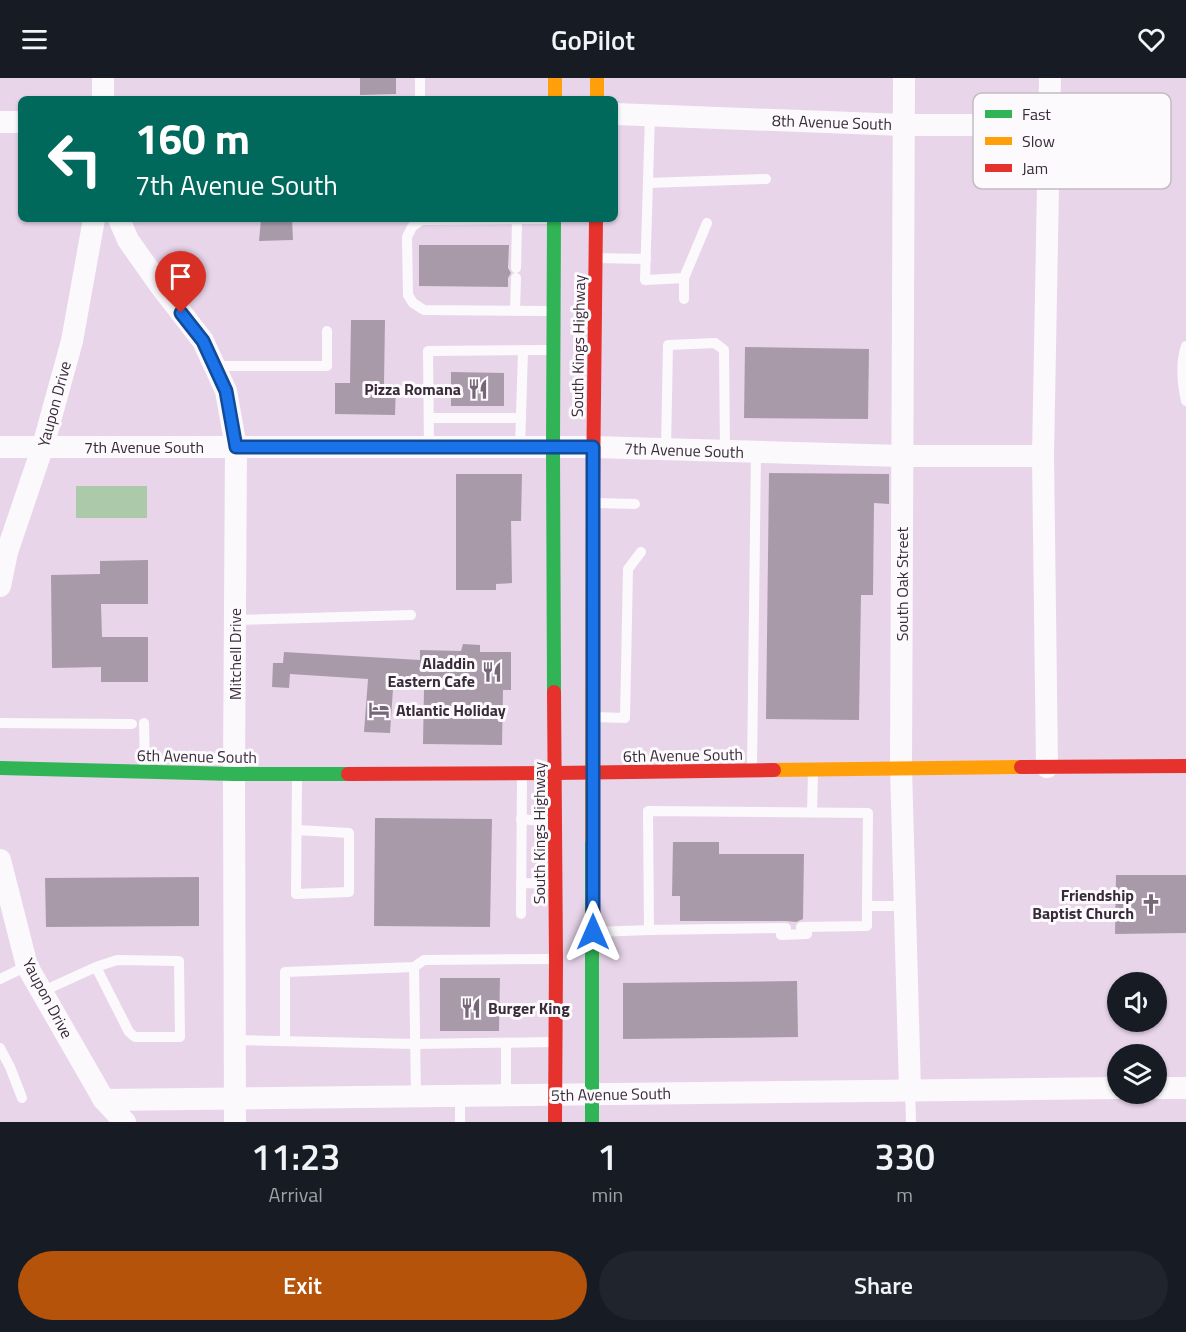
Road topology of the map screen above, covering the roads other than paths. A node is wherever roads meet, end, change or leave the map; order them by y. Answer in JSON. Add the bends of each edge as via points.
{"nodes":[{"id":1,"x":103,"y":78,"type":"edge"},
{"id":2,"x":420,"y":78,"type":"edge"},
{"id":3,"x":555,"y":78,"type":"edge"},
{"id":4,"x":597,"y":78,"type":"edge"},
{"id":5,"x":904,"y":78,"type":"edge"},
{"id":6,"x":103,"y":96,"type":"edge"},
{"id":7,"x":420,"y":96,"type":"edge"},
{"id":8,"x":555,"y":96,"type":"edge"},
{"id":9,"x":597,"y":96,"type":"edge"},
{"id":10,"x":618,"y":114,"type":"edge"},
{"id":11,"x":650,"y":115,"type":"junction"},
{"id":12,"x":0,"y":122,"type":"edge"},
{"id":13,"x":18,"y":122,"type":"edge"},
{"id":14,"x":904,"y":124,"type":"junction"},
{"id":15,"x":973,"y":124,"type":"edge"},
{"id":16,"x":766,"y":179,"type":"dead end"},
{"id":17,"x":648,"y":183,"type":"junction"},
{"id":18,"x":1049,"y":189,"type":"edge"},
{"id":19,"x":93,"y":222,"type":"edge"},
{"id":20,"x":120,"y":222,"type":"edge"},
{"id":21,"x":418,"y":222,"type":"edge"},
{"id":22,"x":518,"y":222,"type":"edge"},
{"id":23,"x":555,"y":222,"type":"edge"},
{"id":24,"x":596,"y":222,"type":"edge"},
{"id":25,"x":707,"y":222,"type":"dead end"},
{"id":26,"x":595,"y":258,"type":"junction"},
{"id":27,"x":646,"y":259,"type":"junction"},
{"id":28,"x":684,"y":278,"type":"junction"},
{"id":29,"x":684,"y":300,"type":"dead end"},
{"id":30,"x":515,"y":311,"type":"junction"},
{"id":31,"x":554,"y":311,"type":"junction"},
{"id":32,"x":327,"y":331,"type":"dead end"},
{"id":33,"x":1186,"y":346,"type":"edge"},
{"id":34,"x":554,"y":350,"type":"junction"},
{"id":35,"x":523,"y":351,"type":"junction"},
{"id":36,"x":215,"y":366,"type":"junction"},
{"id":37,"x":1186,"y":401,"type":"edge"},
{"id":38,"x":429,"y":418,"type":"junction"},
{"id":39,"x":521,"y":418,"type":"junction"},
{"id":40,"x":0,"y":447,"type":"edge"},
{"id":41,"x":43,"y":447,"type":"junction"},
{"id":42,"x":236,"y":447,"type":"junction"},
{"id":43,"x":429,"y":447,"type":"junction"},
{"id":44,"x":520,"y":447,"type":"junction"},
{"id":45,"x":553,"y":447,"type":"junction"},
{"id":46,"x":593,"y":447,"type":"junction"},
{"id":47,"x":666,"y":449,"type":"junction"},
{"id":48,"x":725,"y":451,"type":"junction"},
{"id":49,"x":756,"y":452,"type":"junction"},
{"id":50,"x":902,"y":456,"type":"junction"},
{"id":51,"x":1043,"y":456,"type":"junction"},
{"id":52,"x":593,"y":503,"type":"junction"},
{"id":53,"x":635,"y":504,"type":"dead end"},
{"id":54,"x":641,"y":552,"type":"dead end"},
{"id":55,"x":0,"y":586,"type":"edge"},
{"id":56,"x":411,"y":615,"type":"dead end"},
{"id":57,"x":235,"y":620,"type":"junction"},
{"id":58,"x":592,"y":717,"type":"junction"},
{"id":59,"x":0,"y":723,"type":"edge"},
{"id":60,"x":144,"y":723,"type":"dead end"},
{"id":61,"x":132,"y":724,"type":"dead end"},
{"id":62,"x":1186,"y":766,"type":"edge"},
{"id":63,"x":1047,"y":767,"type":"junction"},
{"id":64,"x":0,"y":768,"type":"edge"},
{"id":65,"x":901,"y":768,"type":"junction"},
{"id":66,"x":813,"y":769,"type":"junction"},
{"id":67,"x":752,"y":770,"type":"junction"},
{"id":68,"x":145,"y":771,"type":"junction"},
{"id":69,"x":592,"y":772,"type":"junction"},
{"id":70,"x":522,"y":773,"type":"junction"},
{"id":71,"x":555,"y":773,"type":"junction"},
{"id":72,"x":234,"y":774,"type":"junction"},
{"id":73,"x":297,"y":774,"type":"junction"},
{"id":74,"x":812,"y":812,"type":"junction"},
{"id":75,"x":521,"y":819,"type":"junction"},
{"id":76,"x":555,"y":822,"type":"junction"},
{"id":77,"x":297,"y":830,"type":"junction"},
{"id":78,"x":0,"y":860,"type":"edge"},
{"id":79,"x":521,"y":883,"type":"junction"},
{"id":80,"x":556,"y":884,"type":"junction"},
{"id":81,"x":867,"y":906,"type":"junction"},
{"id":82,"x":905,"y":906,"type":"junction"},
{"id":83,"x":522,"y":914,"type":"dead end"},
{"id":84,"x":649,"y":930,"type":"junction"},
{"id":85,"x":593,"y":932,"type":"junction"},
{"id":86,"x":556,"y":959,"type":"junction"},
{"id":87,"x":27,"y":966,"type":"junction"},
{"id":88,"x":96,"y":967,"type":"junction"},
{"id":89,"x":414,"y":967,"type":"junction"},
{"id":90,"x":0,"y":979,"type":"edge"},
{"id":91,"x":41,"y":992,"type":"junction"},
{"id":92,"x":236,"y":1040,"type":"junction"},
{"id":93,"x":285,"y":1041,"type":"junction"},
{"id":94,"x":555,"y":1042,"type":"junction"},
{"id":95,"x":506,"y":1043,"type":"junction"},
{"id":96,"x":415,"y":1044,"type":"junction"},
{"id":97,"x":0,"y":1047,"type":"edge"},
{"id":98,"x":1167,"y":1088,"type":"edge"},
{"id":99,"x":1186,"y":1088,"type":"edge"},
{"id":100,"x":1107,"y":1089,"type":"edge"},
{"id":101,"x":910,"y":1090,"type":"junction"},
{"id":102,"x":555,"y":1094,"type":"junction"},
{"id":103,"x":592,"y":1094,"type":"junction"},
{"id":104,"x":460,"y":1095,"type":"junction"},
{"id":105,"x":506,"y":1095,"type":"junction"},
{"id":106,"x":416,"y":1096,"type":"junction"},
{"id":107,"x":22,"y":1098,"type":"dead end"},
{"id":108,"x":236,"y":1098,"type":"junction"},
{"id":109,"x":104,"y":1100,"type":"junction"},
{"id":110,"x":125,"y":1122,"type":"edge"},
{"id":111,"x":235,"y":1122,"type":"edge"},
{"id":112,"x":460,"y":1122,"type":"edge"},
{"id":113,"x":555,"y":1122,"type":"edge"},
{"id":114,"x":592,"y":1122,"type":"edge"},
{"id":115,"x":911,"y":1122,"type":"edge"}],
"edges":[{"from":1,"to":6,"type":"street"},
{"from":2,"to":7,"type":"lane"},
{"from":3,"to":8,"type":"main road"},
{"from":4,"to":9,"type":"main road"},
{"from":5,"to":14,"type":"street","name":"South Oak Street"},
{"from":10,"to":11,"type":"street","name":"8th Avenue South"},
{"from":11,"to":14,"type":"street","name":"8th Avenue South"},
{"from":11,"to":17,"type":"lane"},
{"from":12,"to":13,"type":"street"},
{"from":14,"to":15,"type":"street","name":"8th Avenue South"},
{"from":14,"to":50,"type":"street","name":"South Oak Street"},
{"from":16,"to":17,"type":"lane"},
{"from":17,"to":27,"type":"lane"},
{"from":18,"to":51,"type":"street"},
{"from":19,"to":41,"type":"street","name":"Yaupon Drive","via":[[72,341]]},
{"from":20,"to":36,"type":"street","name":"Mitchell Drive","via":[[128,240],[203,341]]},
{"from":21,"to":30,"type":"lane","via":[[407,237],[408,295],[412,303],[424,310]]},
{"from":22,"to":30,"type":"lane"},
{"from":23,"to":31,"type":"main road","name":"South Kings Highway"},
{"from":24,"to":26,"type":"main road","name":"South Kings Highway"},
{"from":25,"to":28,"type":"lane"},
{"from":26,"to":27,"type":"lane"},
{"from":26,"to":46,"type":"main road","name":"South Kings Highway"},
{"from":27,"to":28,"type":"lane","via":[[645,280]]},
{"from":28,"to":29,"type":"lane"},
{"from":30,"to":31,"type":"lane"},
{"from":31,"to":34,"type":"main road","name":"South Kings Highway"},
{"from":32,"to":36,"type":"lane","via":[[327,366]]},
{"from":33,"to":37,"type":"lane","via":[[1182,357]]},
{"from":34,"to":35,"type":"lane"},
{"from":34,"to":45,"type":"main road","name":"South Kings Highway"},
{"from":35,"to":38,"type":"lane","via":[[428,351]]},
{"from":35,"to":39,"type":"lane"},
{"from":36,"to":42,"type":"street","name":"Mitchell Drive","via":[[226,391]]},
{"from":38,"to":39,"type":"lane"},
{"from":38,"to":43,"type":"lane"},
{"from":39,"to":44,"type":"lane"},
{"from":40,"to":41,"type":"street","name":"7th Avenue South"},
{"from":41,"to":42,"type":"street","name":"7th Avenue South"},
{"from":41,"to":55,"type":"street","name":"Yaupon Drive","via":[[7,552]]},
{"from":42,"to":43,"type":"street","name":"7th Avenue South"},
{"from":42,"to":57,"type":"street","name":"Mitchell Drive"},
{"from":43,"to":44,"type":"street","name":"7th Avenue South"},
{"from":44,"to":45,"type":"street","name":"7th Avenue South"},
{"from":45,"to":46,"type":"street","name":"7th Avenue South"},
{"from":45,"to":71,"type":"main road","name":"South Kings Highway"},
{"from":46,"to":47,"type":"street","name":"7th Avenue South"},
{"from":46,"to":52,"type":"main road","name":"South Kings Highway"},
{"from":47,"to":48,"type":"street","name":"7th Avenue South"},
{"from":47,"to":48,"type":"lane","via":[[668,345],[715,343],[724,350]]},
{"from":48,"to":49,"type":"street","name":"7th Avenue South"},
{"from":49,"to":50,"type":"street","name":"7th Avenue South"},
{"from":49,"to":67,"type":"lane"},
{"from":50,"to":51,"type":"street","name":"7th Avenue South"},
{"from":50,"to":65,"type":"street","name":"South Oak Street"},
{"from":51,"to":63,"type":"street"},
{"from":52,"to":53,"type":"lane"},
{"from":52,"to":58,"type":"main road","name":"South Kings Highway"},
{"from":54,"to":58,"type":"lane","via":[[628,569],[625,718]]},
{"from":56,"to":57,"type":"lane"},
{"from":57,"to":72,"type":"street","name":"Mitchell Drive"},
{"from":58,"to":69,"type":"main road","name":"South Kings Highway"},
{"from":59,"to":61,"type":"lane"},
{"from":60,"to":68,"type":"lane"},
{"from":62,"to":63,"type":"main road","name":"6th Avenue South"},
{"from":63,"to":65,"type":"main road","name":"6th Avenue South"},
{"from":64,"to":68,"type":"main road","name":"6th Avenue South"},
{"from":65,"to":66,"type":"main road","name":"6th Avenue South"},
{"from":65,"to":82,"type":"street","name":"South Oak Street"},
{"from":66,"to":67,"type":"main road","name":"6th Avenue South"},
{"from":66,"to":74,"type":"lane"},
{"from":67,"to":69,"type":"main road","name":"6th Avenue South"},
{"from":68,"to":72,"type":"main road","name":"6th Avenue South"},
{"from":69,"to":71,"type":"main road","name":"6th Avenue South"},
{"from":69,"to":85,"type":"main road","name":"South Kings Highway"},
{"from":70,"to":71,"type":"main road","name":"6th Avenue South"},
{"from":70,"to":73,"type":"main road","name":"6th Avenue South"},
{"from":70,"to":75,"type":"lane"},
{"from":71,"to":76,"type":"main road","name":"South Kings Highway"},
{"from":72,"to":73,"type":"main road","name":"6th Avenue South"},
{"from":72,"to":92,"type":"street","name":"Mitchell Drive"},
{"from":73,"to":77,"type":"lane"},
{"from":74,"to":81,"type":"lane","via":[[868,813]]},
{"from":74,"to":84,"type":"lane","via":[[648,811]]},
{"from":75,"to":76,"type":"lane"},
{"from":75,"to":79,"type":"lane"},
{"from":76,"to":80,"type":"main road","name":"South Kings Highway"},
{"from":77,"to":77,"type":"lane","via":[[296,894],[349,892],[349,832]]},
{"from":78,"to":87,"type":"street","name":"Yaupon Drive"},
{"from":79,"to":80,"type":"lane"},
{"from":79,"to":83,"type":"lane"},
{"from":80,"to":86,"type":"main road","name":"South Kings Highway"},
{"from":81,"to":82,"type":"lane"},
{"from":81,"to":84,"type":"lane","via":[[867,926],[804,927],[807,934],[781,935],[784,928]]},
{"from":82,"to":101,"type":"street","name":"South Oak Street"},
{"from":84,"to":85,"type":"lane"},
{"from":85,"to":103,"type":"main road","name":"South Kings Highway"},
{"from":86,"to":89,"type":"lane","via":[[424,960]]},
{"from":86,"to":94,"type":"main road","name":"South Kings Highway"},
{"from":87,"to":90,"type":"lane"},
{"from":87,"to":91,"type":"street","name":"Yaupon Drive"},
{"from":88,"to":88,"type":"lane","via":[[135,1037],[180,1036],[179,961],[117,960]]},
{"from":88,"to":91,"type":"lane"},
{"from":89,"to":93,"type":"lane","via":[[285,972]]},
{"from":89,"to":96,"type":"lane"},
{"from":91,"to":109,"type":"street","name":"Yaupon Drive"},
{"from":92,"to":93,"type":"lane"},
{"from":92,"to":108,"type":"street","name":"Mitchell Drive"},
{"from":93,"to":96,"type":"lane"},
{"from":94,"to":95,"type":"lane"},
{"from":94,"to":102,"type":"main road","name":"South Kings Highway"},
{"from":95,"to":96,"type":"lane"},
{"from":95,"to":105,"type":"lane"},
{"from":96,"to":106,"type":"lane"},
{"from":97,"to":107,"type":"lane"},
{"from":98,"to":99,"type":"street"},
{"from":100,"to":101,"type":"street","name":"5th Avenue South"},
{"from":101,"to":103,"type":"street","name":"5th Avenue South"},
{"from":101,"to":115,"type":"lane"},
{"from":102,"to":103,"type":"street","name":"5th Avenue South"},
{"from":102,"to":105,"type":"street","name":"5th Avenue South"},
{"from":102,"to":113,"type":"main road","name":"South Kings Highway"},
{"from":103,"to":114,"type":"main road","name":"South Kings Highway"},
{"from":104,"to":105,"type":"street","name":"5th Avenue South"},
{"from":104,"to":106,"type":"street","name":"5th Avenue South"},
{"from":104,"to":112,"type":"lane"},
{"from":106,"to":108,"type":"street","name":"5th Avenue South"},
{"from":108,"to":109,"type":"street","name":"5th Avenue South"},
{"from":108,"to":111,"type":"street","name":"Mitchell Drive"},
{"from":109,"to":110,"type":"street","name":"Yaupon Drive"}]}
